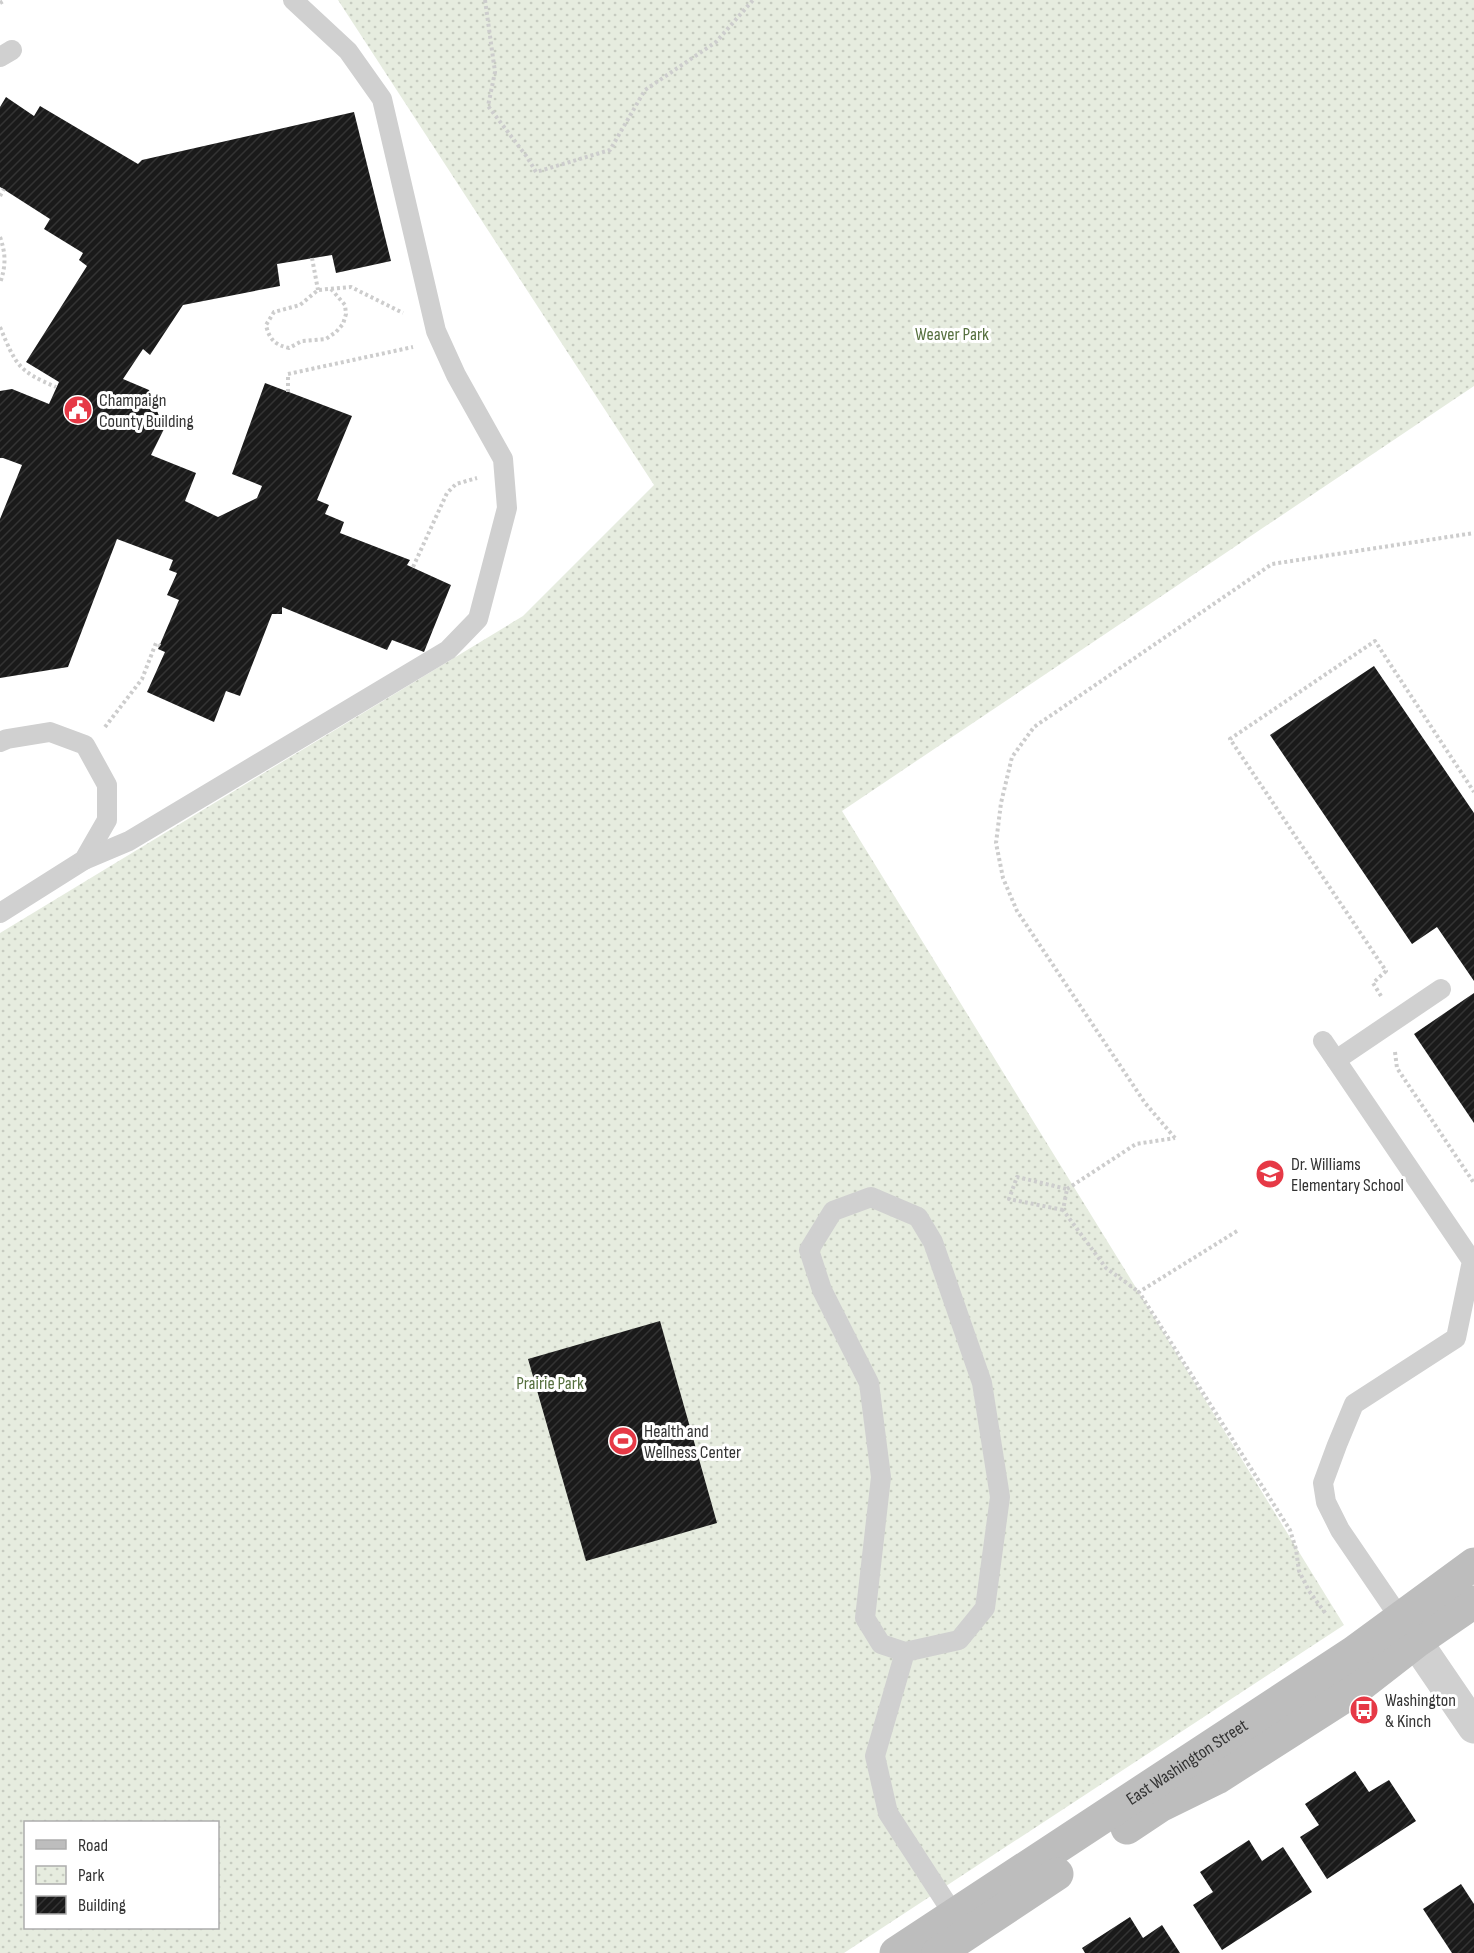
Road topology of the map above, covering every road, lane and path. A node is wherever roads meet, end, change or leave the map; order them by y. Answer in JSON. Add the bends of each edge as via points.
{"nodes":[{"id":1,"x":5,"y":0,"type":"edge"},
{"id":2,"x":293,"y":0,"type":"edge"},
{"id":3,"x":485,"y":0,"type":"edge"},
{"id":4,"x":753,"y":0,"type":"edge"},
{"id":5,"x":0,"y":3,"type":"edge"},
{"id":6,"x":4,"y":189,"type":"dead end"},
{"id":7,"x":0,"y":196,"type":"edge"},
{"id":8,"x":0,"y":237,"type":"edge"},
{"id":9,"x":2,"y":246,"type":"edge"},
{"id":10,"x":312,"y":258,"type":"dead end"},
{"id":11,"x":0,"y":283,"type":"edge"},
{"id":12,"x":331,"y":289,"type":"junction"},
{"id":13,"x":318,"y":290,"type":"junction"},
{"id":14,"x":430,"y":306,"type":"junction"},
{"id":15,"x":0,"y":327,"type":"edge"},
{"id":16,"x":441,"y":341,"type":"junction"},
{"id":17,"x":56,"y":387,"type":"dead end"},
{"id":18,"x":288,"y":392,"type":"dead end"},
{"id":19,"x":504,"y":472,"type":"junction"},
{"id":20,"x":1474,"y":532,"type":"edge"},
{"id":21,"x":412,"y":567,"type":"dead end"},
{"id":22,"x":160,"y":646,"type":"dead end"},
{"id":23,"x":102,"y":730,"type":"dead end"},
{"id":24,"x":0,"y":742,"type":"edge"},
{"id":25,"x":1474,"y":792,"type":"edge"},
{"id":26,"x":84,"y":860,"type":"junction"},
{"id":27,"x":2,"y":908,"type":"edge"},
{"id":28,"x":1441,"y":989,"type":"dead end"},
{"id":29,"x":1397,"y":1020,"type":"junction"},
{"id":30,"x":1323,"y":1041,"type":"dead end"},
{"id":31,"x":1336,"y":1060,"type":"junction"},
{"id":32,"x":1474,"y":1183,"type":"edge"},
{"id":33,"x":1067,"y":1189,"type":"junction"},
{"id":34,"x":1063,"y":1210,"type":"junction"},
{"id":35,"x":1237,"y":1231,"type":"dead end"},
{"id":36,"x":1139,"y":1293,"type":"junction"},
{"id":37,"x":1474,"y":1564,"type":"edge"},
{"id":38,"x":1474,"y":1602,"type":"edge"},
{"id":39,"x":1326,"y":1614,"type":"dead end"},
{"id":40,"x":1408,"y":1630,"type":"junction"},
{"id":41,"x":905,"y":1652,"type":"junction"},
{"id":42,"x":1474,"y":1727,"type":"edge"},
{"id":43,"x":954,"y":1915,"type":"junction"},
{"id":44,"x":896,"y":1953,"type":"edge"},
{"id":45,"x":938,"y":1953,"type":"edge"}],
"edges":[{"from":1,"to":5,"type":"path"},
{"from":2,"to":14,"type":"lane","via":[[348,51],[382,99]]},
{"from":3,"to":4,"type":"path","via":[[495,72],[488,106],[536,172],[610,150],[645,90],[716,42]]},
{"from":6,"to":7,"type":"path"},
{"from":8,"to":9,"type":"path"},
{"from":9,"to":11,"type":"path","via":[[5,268]]},
{"from":10,"to":13,"type":"path"},
{"from":12,"to":13,"type":"path"},
{"from":12,"to":13,"type":"path","via":[[345,305],[343,324],[336,333],[289,348],[268,337],[266,326],[274,312],[300,306]]},
{"from":12,"to":14,"type":"path","via":[[351,287],[406,314]]},
{"from":14,"to":16,"type":"lane"},
{"from":15,"to":17,"type":"path","via":[[19,366],[32,377]]},
{"from":16,"to":18,"type":"path","via":[[288,375]]},
{"from":16,"to":19,"type":"lane","via":[[503,459]]},
{"from":19,"to":21,"type":"path","via":[[465,480],[451,488]]},
{"from":19,"to":26,"type":"lane","via":[[507,508],[478,619],[448,650],[129,841]]},
{"from":20,"to":33,"type":"path","via":[[1272,564],[1034,727],[1012,757],[996,843],[1003,878],[1017,911],[1145,1103],[1175,1138],[1136,1144]]},
{"from":22,"to":23,"type":"path","via":[[156,643],[142,679]]},
{"from":24,"to":26,"type":"lane","via":[[50,732],[85,745],[107,785],[107,820]]},
{"from":25,"to":29,"type":"path","via":[[1375,641],[1230,739],[1386,971],[1373,983]]},
{"from":26,"to":27,"type":"lane"},
{"from":28,"to":29,"type":"lane"},
{"from":29,"to":31,"type":"lane"},
{"from":29,"to":32,"type":"path","via":[[1407,1035],[1394,1044],[1397,1068]]},
{"from":30,"to":31,"type":"lane"},
{"from":31,"to":40,"type":"lane","via":[[1472,1261],[1456,1338],[1354,1404],[1323,1483],[1326,1502],[1340,1530]]},
{"from":33,"to":34,"type":"path"},
{"from":33,"to":34,"type":"path","via":[[1017,1177],[1009,1199]]},
{"from":34,"to":36,"type":"path","via":[[1106,1268]]},
{"from":35,"to":36,"type":"path"},
{"from":36,"to":39,"type":"path","via":[[1290,1530],[1299,1571]]},
{"from":37,"to":40,"type":"main road","name":"East Washington Street"},
{"from":38,"to":40,"type":"main road","name":"East Washington Street"},
{"from":40,"to":42,"type":"street"},
{"from":40,"to":43,"type":"main road","name":"East Washington Street","via":[[1354,1652]]},
{"from":40,"to":45,"type":"main road","name":"East Washington Street","via":[[1353,1691],[1217,1778],[1160,1806]]},
{"from":41,"to":41,"type":"lane","via":[[959,1640],[985,1608],[1000,1497],[982,1383],[933,1242],[918,1217],[871,1197],[833,1210],[809,1250],[822,1290],[869,1383],[881,1477],[865,1618],[881,1644]]},
{"from":41,"to":43,"type":"lane","via":[[875,1756],[888,1813]]},
{"from":43,"to":44,"type":"main road","name":"East Washington Street"}]}
